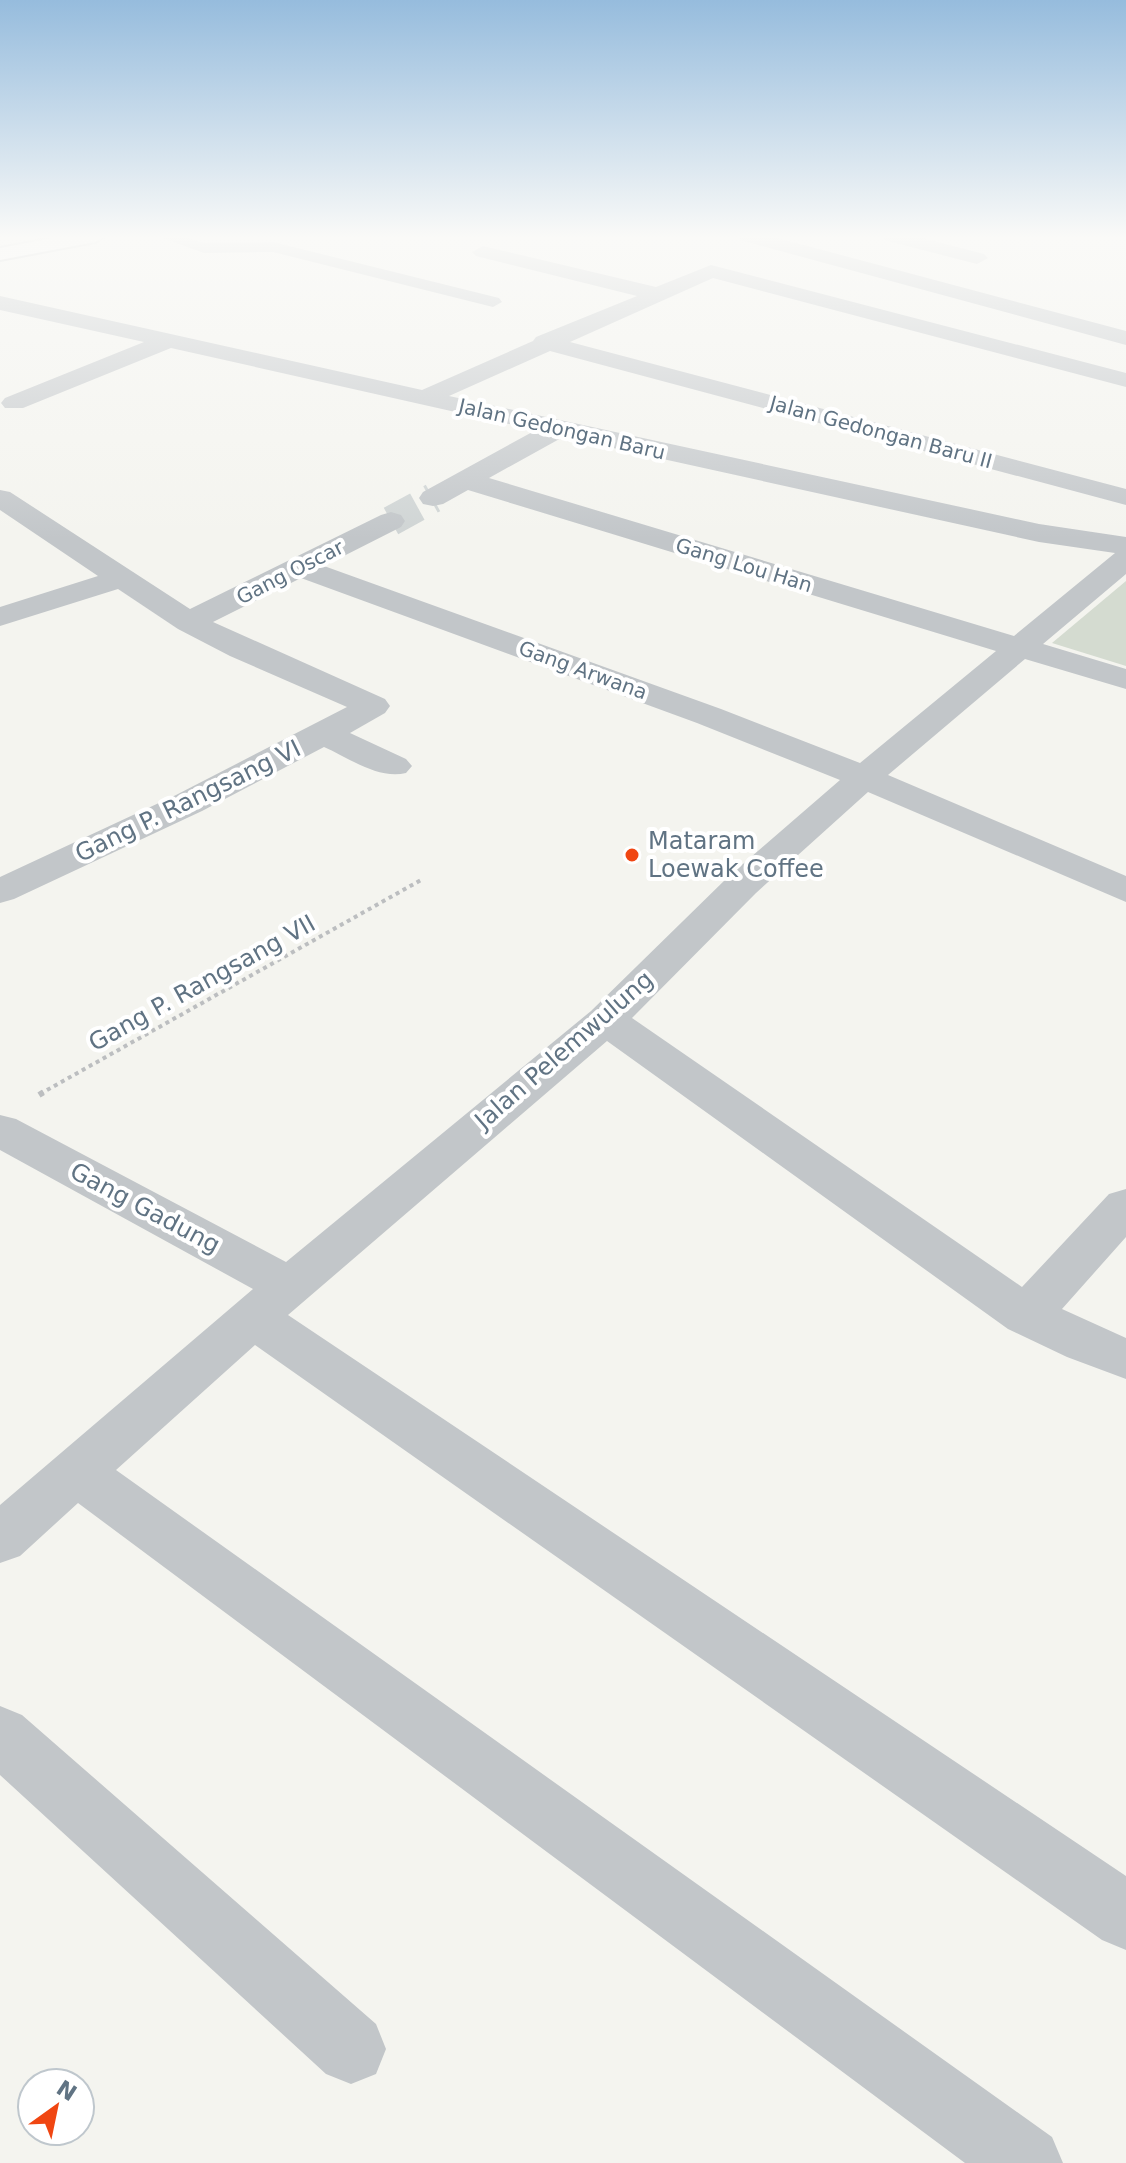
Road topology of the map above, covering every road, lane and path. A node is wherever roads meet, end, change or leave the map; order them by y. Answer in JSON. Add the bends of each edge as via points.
{"nodes":[{"id":1,"x":150,"y":337,"type":"edge"},
{"id":2,"x":556,"y":337,"type":"edge"},
{"id":3,"x":964,"y":337,"type":"edge"},
{"id":4,"x":168,"y":341,"type":"junction"},
{"id":5,"x":544,"y":342,"type":"junction"},
{"id":6,"x":1126,"y":380,"type":"edge"},
{"id":7,"x":426,"y":397,"type":"junction"},
{"id":8,"x":7,"y":406,"type":"edge"},
{"id":9,"x":558,"y":429,"type":"junction"},
{"id":10,"x":466,"y":480,"type":"junction"},
{"id":11,"x":1126,"y":497,"type":"edge"},
{"id":12,"x":0,"y":498,"type":"edge"},
{"id":13,"x":433,"y":498,"type":"tunnel mouth"},
{"id":14,"x":391,"y":521,"type":"tunnel mouth"},
{"id":15,"x":1126,"y":546,"type":"edge"},
{"id":16,"x":1126,"y":559,"type":"edge"},
{"id":17,"x":300,"y":567,"type":"junction"},
{"id":18,"x":119,"y":579,"type":"junction"},
{"id":19,"x":0,"y":617,"type":"edge"},
{"id":20,"x":189,"y":622,"type":"junction"},
{"id":21,"x":1023,"y":646,"type":"junction"},
{"id":22,"x":1126,"y":679,"type":"edge"},
{"id":23,"x":324,"y":734,"type":"junction"},
{"id":24,"x":394,"y":766,"type":"dead end"},
{"id":25,"x":864,"y":777,"type":"junction"},
{"id":26,"x":421,"y":880,"type":"dead end"},
{"id":27,"x":1126,"y":890,"type":"edge"},
{"id":28,"x":0,"y":891,"type":"edge"},
{"id":29,"x":606,"y":1020,"type":"junction"},
{"id":30,"x":14,"y":1116,"type":"edge"},
{"id":31,"x":1126,"y":1206,"type":"edge"},
{"id":32,"x":271,"y":1302,"type":"junction"},
{"id":33,"x":1026,"y":1316,"type":"junction"},
{"id":34,"x":1126,"y":1359,"type":"edge"},
{"id":35,"x":77,"y":1472,"type":"junction"},
{"id":36,"x":0,"y":1539,"type":"edge"},
{"id":37,"x":0,"y":1735,"type":"edge"},
{"id":38,"x":1126,"y":1916,"type":"edge"},
{"id":39,"x":351,"y":2049,"type":"dead end"},
{"id":40,"x":1026,"y":2163,"type":"edge"}],
"edges":[{"from":1,"to":4,"type":"street","name":"Jalan Gedongan Baru"},
{"from":2,"to":5,"type":"street"},
{"from":3,"to":6,"type":"street"},
{"from":4,"to":7,"type":"street","name":"Jalan Gedongan Baru"},
{"from":4,"to":8,"type":"street"},
{"from":5,"to":7,"type":"street"},
{"from":5,"to":11,"type":"street","name":"Jalan Gedongan Baru II"},
{"from":7,"to":9,"type":"street","name":"Jalan Gedongan Baru"},
{"from":9,"to":10,"type":"street"},
{"from":9,"to":15,"type":"street","name":"Jalan Gedongan Baru","via":[[1039,533]]},
{"from":10,"to":13,"type":"street"},
{"from":10,"to":21,"type":"street","name":"Gang Lou Han"},
{"from":12,"to":18,"type":"street"},
{"from":14,"to":17,"type":"street","name":"Gang Oscar"},
{"from":16,"to":21,"type":"street","name":"Jalan Pelemwulung"},
{"from":17,"to":20,"type":"street","name":"Gang Oscar"},
{"from":17,"to":25,"type":"street","name":"Gang Arwana"},
{"from":18,"to":19,"type":"street"},
{"from":18,"to":20,"type":"street"},
{"from":20,"to":23,"type":"street","name":"Gang P. Rangsang VI","via":[[373,706]]},
{"from":21,"to":22,"type":"street","name":"Gang Lou Han"},
{"from":21,"to":25,"type":"street","name":"Jalan Pelemwulung"},
{"from":23,"to":24,"type":"street"},
{"from":23,"to":28,"type":"street","name":"Gang P. Rangsang VI","via":[[134,831]]},
{"from":25,"to":27,"type":"street","name":"Gang Arwana"},
{"from":25,"to":29,"type":"street","name":"Jalan Pelemwulung","via":[[742,885]]},
{"from":26,"to":30,"type":"path","name":"Gang P. Rangsang VII"},
{"from":29,"to":32,"type":"street","name":"Jalan Pelemwulung"},
{"from":29,"to":33,"type":"street"},
{"from":30,"to":32,"type":"street","name":"Gang Gadung"},
{"from":31,"to":33,"type":"street"},
{"from":32,"to":35,"type":"street","name":"Jalan Pelemwulung"},
{"from":32,"to":38,"type":"street","name":"Gang Gadung"},
{"from":33,"to":34,"type":"street"},
{"from":35,"to":36,"type":"street","name":"Jalan Pelemwulung"},
{"from":35,"to":40,"type":"street"},
{"from":37,"to":39,"type":"street"}]}
